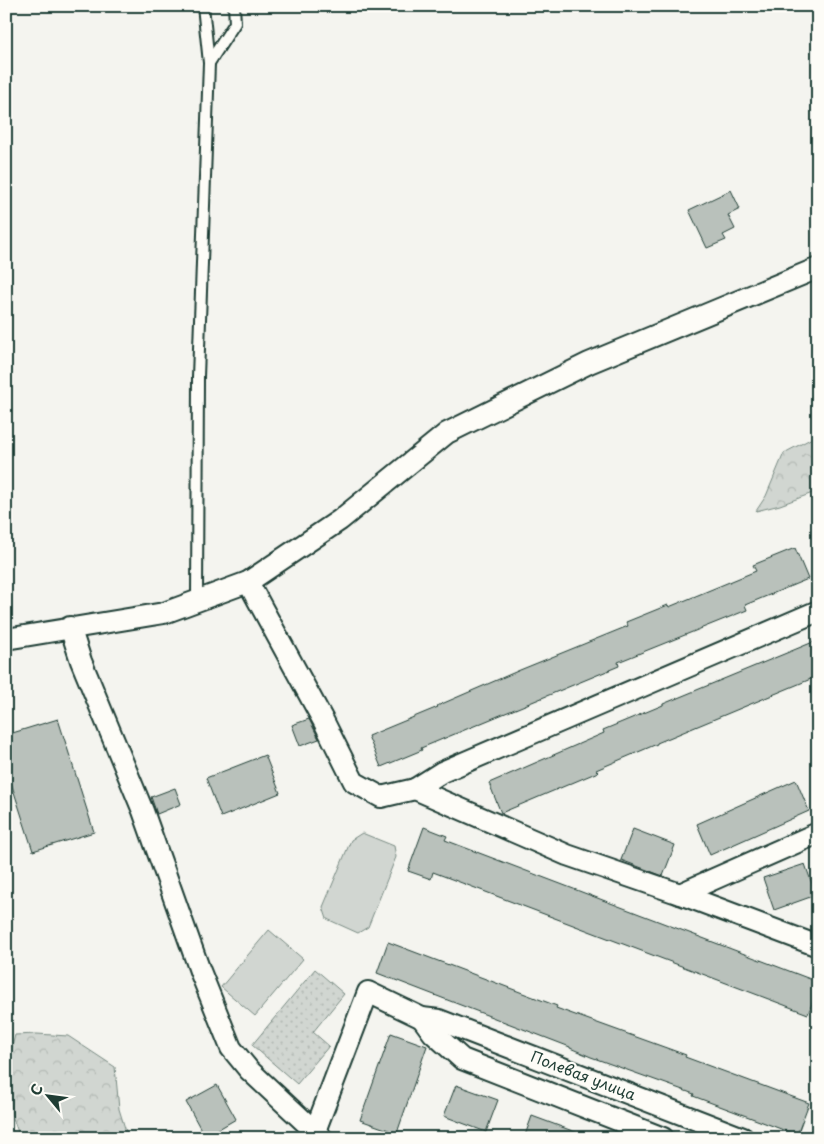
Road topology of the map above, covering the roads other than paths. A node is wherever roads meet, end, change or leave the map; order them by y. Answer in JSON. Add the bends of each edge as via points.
{"nodes":[{"id":1,"x":203,"y":6,"type":"edge"},
{"id":2,"x":234,"y":6,"type":"edge"},
{"id":3,"x":209,"y":63,"type":"junction"},
{"id":4,"x":818,"y":268,"type":"edge"},
{"id":5,"x":248,"y":582,"type":"junction"},
{"id":6,"x":197,"y":600,"type":"junction"},
{"id":7,"x":818,"y":611,"type":"edge"},
{"id":8,"x":70,"y":627,"type":"junction"},
{"id":9,"x":6,"y":638,"type":"edge"},
{"id":10,"x":415,"y":789,"type":"junction"},
{"id":11,"x":818,"y":833,"type":"edge"},
{"id":12,"x":680,"y":894,"type":"junction"},
{"id":13,"x":818,"y":946,"type":"edge"},
{"id":14,"x":422,"y":1018,"type":"junction"},
{"id":15,"x":318,"y":1134,"type":"edge"},
{"id":16,"x":663,"y":1138,"type":"edge"},
{"id":17,"x":743,"y":1138,"type":"edge"}],
"edges":[{"from":1,"to":3,"type":"lane"},
{"from":2,"to":3,"type":"lane","via":[[235,23]]},
{"from":3,"to":6,"type":"lane","via":[[198,377]]},
{"from":4,"to":5,"type":"street","via":[[589,364],[447,433],[340,520]]},
{"from":5,"to":6,"type":"street"},
{"from":5,"to":10,"type":"street","via":[[354,782],[381,797]]},
{"from":6,"to":8,"type":"street","via":[[164,613]]},
{"from":7,"to":10,"type":"street","via":[[442,772]]},
{"from":8,"to":9,"type":"street"},
{"from":8,"to":15,"type":"street","via":[[231,1048],[249,1070]]},
{"from":10,"to":12,"type":"street","via":[[567,855]]},
{"from":11,"to":12,"type":"street"},
{"from":12,"to":13,"type":"street"},
{"from":14,"to":15,"type":"street","name":"Полевая улица","via":[[368,992]]},
{"from":14,"to":16,"type":"street","name":"Полевая улица","via":[[434,1034],[462,1059]]},
{"from":14,"to":17,"type":"street","name":"Полевая улица","via":[[440,1020]]}]}
